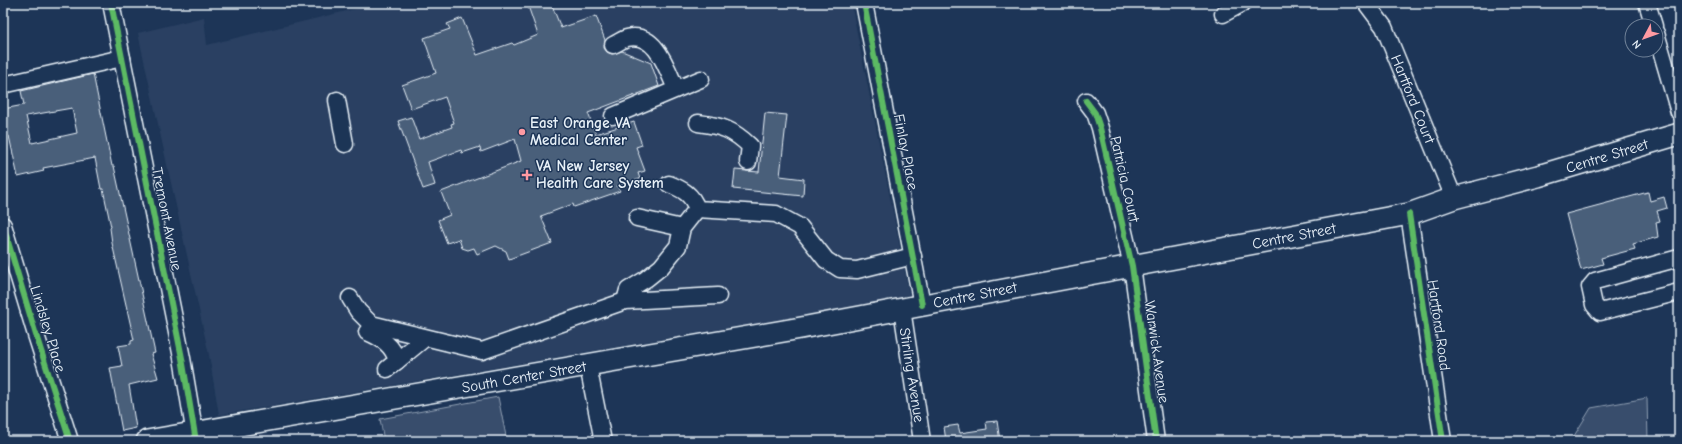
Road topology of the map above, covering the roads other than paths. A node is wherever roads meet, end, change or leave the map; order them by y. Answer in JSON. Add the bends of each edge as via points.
{"nodes":[{"id":1,"x":111,"y":3,"type":"edge"},
{"id":2,"x":864,"y":3,"type":"edge"},
{"id":3,"x":1244,"y":3,"type":"edge"},
{"id":4,"x":1366,"y":3,"type":"edge"},
{"id":5,"x":1647,"y":3,"type":"edge"},
{"id":6,"x":1223,"y":14,"type":"dead end"},
{"id":7,"x":1652,"y":18,"type":"edge"},
{"id":8,"x":613,"y":45,"type":"dead end"},
{"id":9,"x":122,"y":58,"type":"junction"},
{"id":10,"x":1663,"y":58,"type":"edge"},
{"id":11,"x":701,"y":79,"type":"dead end"},
{"id":12,"x":3,"y":85,"type":"edge"},
{"id":13,"x":676,"y":89,"type":"junction"},
{"id":14,"x":337,"y":100,"type":"dead end"},
{"id":15,"x":1086,"y":101,"type":"dead end"},
{"id":16,"x":1679,"y":112,"type":"edge"},
{"id":17,"x":613,"y":116,"type":"dead end"},
{"id":18,"x":698,"y":122,"type":"dead end"},
{"id":19,"x":1679,"y":134,"type":"edge"},
{"id":20,"x":345,"y":144,"type":"dead end"},
{"id":21,"x":748,"y":162,"type":"dead end"},
{"id":22,"x":669,"y":184,"type":"dead end"},
{"id":23,"x":1454,"y":198,"type":"junction"},
{"id":24,"x":697,"y":209,"type":"junction"},
{"id":25,"x":1409,"y":214,"type":"junction"},
{"id":26,"x":637,"y":218,"type":"dead end"},
{"id":27,"x":3,"y":225,"type":"edge"},
{"id":28,"x":682,"y":228,"type":"junction"},
{"id":29,"x":913,"y":256,"type":"junction"},
{"id":30,"x":1679,"y":258,"type":"edge"},
{"id":31,"x":1132,"y":266,"type":"junction"},
{"id":32,"x":1679,"y":292,"type":"edge"},
{"id":33,"x":718,"y":296,"type":"dead end"},
{"id":34,"x":350,"y":298,"type":"dead end"},
{"id":35,"x":624,"y":301,"type":"junction"},
{"id":36,"x":922,"y":305,"type":"junction"},
{"id":37,"x":902,"y":309,"type":"junction"},
{"id":38,"x":367,"y":332,"type":"dead end"},
{"id":39,"x":425,"y":338,"type":"junction"},
{"id":40,"x":588,"y":366,"type":"junction"},
{"id":41,"x":196,"y":437,"type":"edge"},
{"id":42,"x":70,"y":441,"type":"edge"},
{"id":43,"x":147,"y":441,"type":"edge"},
{"id":44,"x":603,"y":441,"type":"edge"},
{"id":45,"x":922,"y":441,"type":"edge"},
{"id":46,"x":1156,"y":441,"type":"edge"},
{"id":47,"x":1443,"y":441,"type":"edge"}],
"edges":[{"from":1,"to":9,"type":"street","name":"Tremont Avenue"},
{"from":2,"to":29,"type":"street","name":"Finlay Place"},
{"from":3,"to":6,"type":"street"},
{"from":4,"to":23,"type":"street","name":"Hartford Court","via":[[1384,28]]},
{"from":5,"to":7,"type":"street"},
{"from":8,"to":13,"type":"street","via":[[627,38],[642,38],[655,47]]},
{"from":9,"to":12,"type":"street"},
{"from":9,"to":41,"type":"street","name":"Tremont Avenue"},
{"from":10,"to":16,"type":"street"},
{"from":11,"to":13,"type":"street"},
{"from":13,"to":17,"type":"street"},
{"from":14,"to":20,"type":"street"},
{"from":15,"to":31,"type":"street","name":"Patricia Court","via":[[1100,128]]},
{"from":18,"to":21,"type":"street","via":[[721,126],[738,135],[750,146]]},
{"from":19,"to":23,"type":"main road","name":"Centre Street"},
{"from":22,"to":24,"type":"street","via":[[685,191],[695,201]]},
{"from":23,"to":25,"type":"main road","name":"Centre Street"},
{"from":24,"to":28,"type":"street"},
{"from":24,"to":29,"type":"street","via":[[776,214],[800,227],[826,260],[840,269],[857,270]]},
{"from":25,"to":31,"type":"main road","name":"Centre Street"},
{"from":25,"to":47,"type":"street","name":"Hartford Road"},
{"from":26,"to":28,"type":"street"},
{"from":27,"to":42,"type":"street","name":"Lindsley Place"},
{"from":28,"to":35,"type":"street","via":[[678,246],[661,267],[628,290]]},
{"from":29,"to":36,"type":"street","name":"Finlay Place"},
{"from":30,"to":32,"type":"street","via":[[1594,281],[1590,287],[1594,305],[1600,312]]},
{"from":31,"to":36,"type":"main road","name":"Centre Street"},
{"from":31,"to":46,"type":"street","name":"Warwick Avenue"},
{"from":33,"to":35,"type":"street"},
{"from":34,"to":39,"type":"street","via":[[371,324]]},
{"from":35,"to":39,"type":"street","via":[[482,351]]},
{"from":36,"to":37,"type":"main road","name":"Centre Street"},
{"from":37,"to":40,"type":"main road","name":"South Center Street"},
{"from":37,"to":45,"type":"street","name":"Stirling Avenue"},
{"from":38,"to":39,"type":"street","via":[[381,338],[394,351],[392,365]]},
{"from":40,"to":41,"type":"main road","name":"South Center Street"},
{"from":40,"to":44,"type":"street"},
{"from":41,"to":43,"type":"main road","name":"South Center Street"}]}
